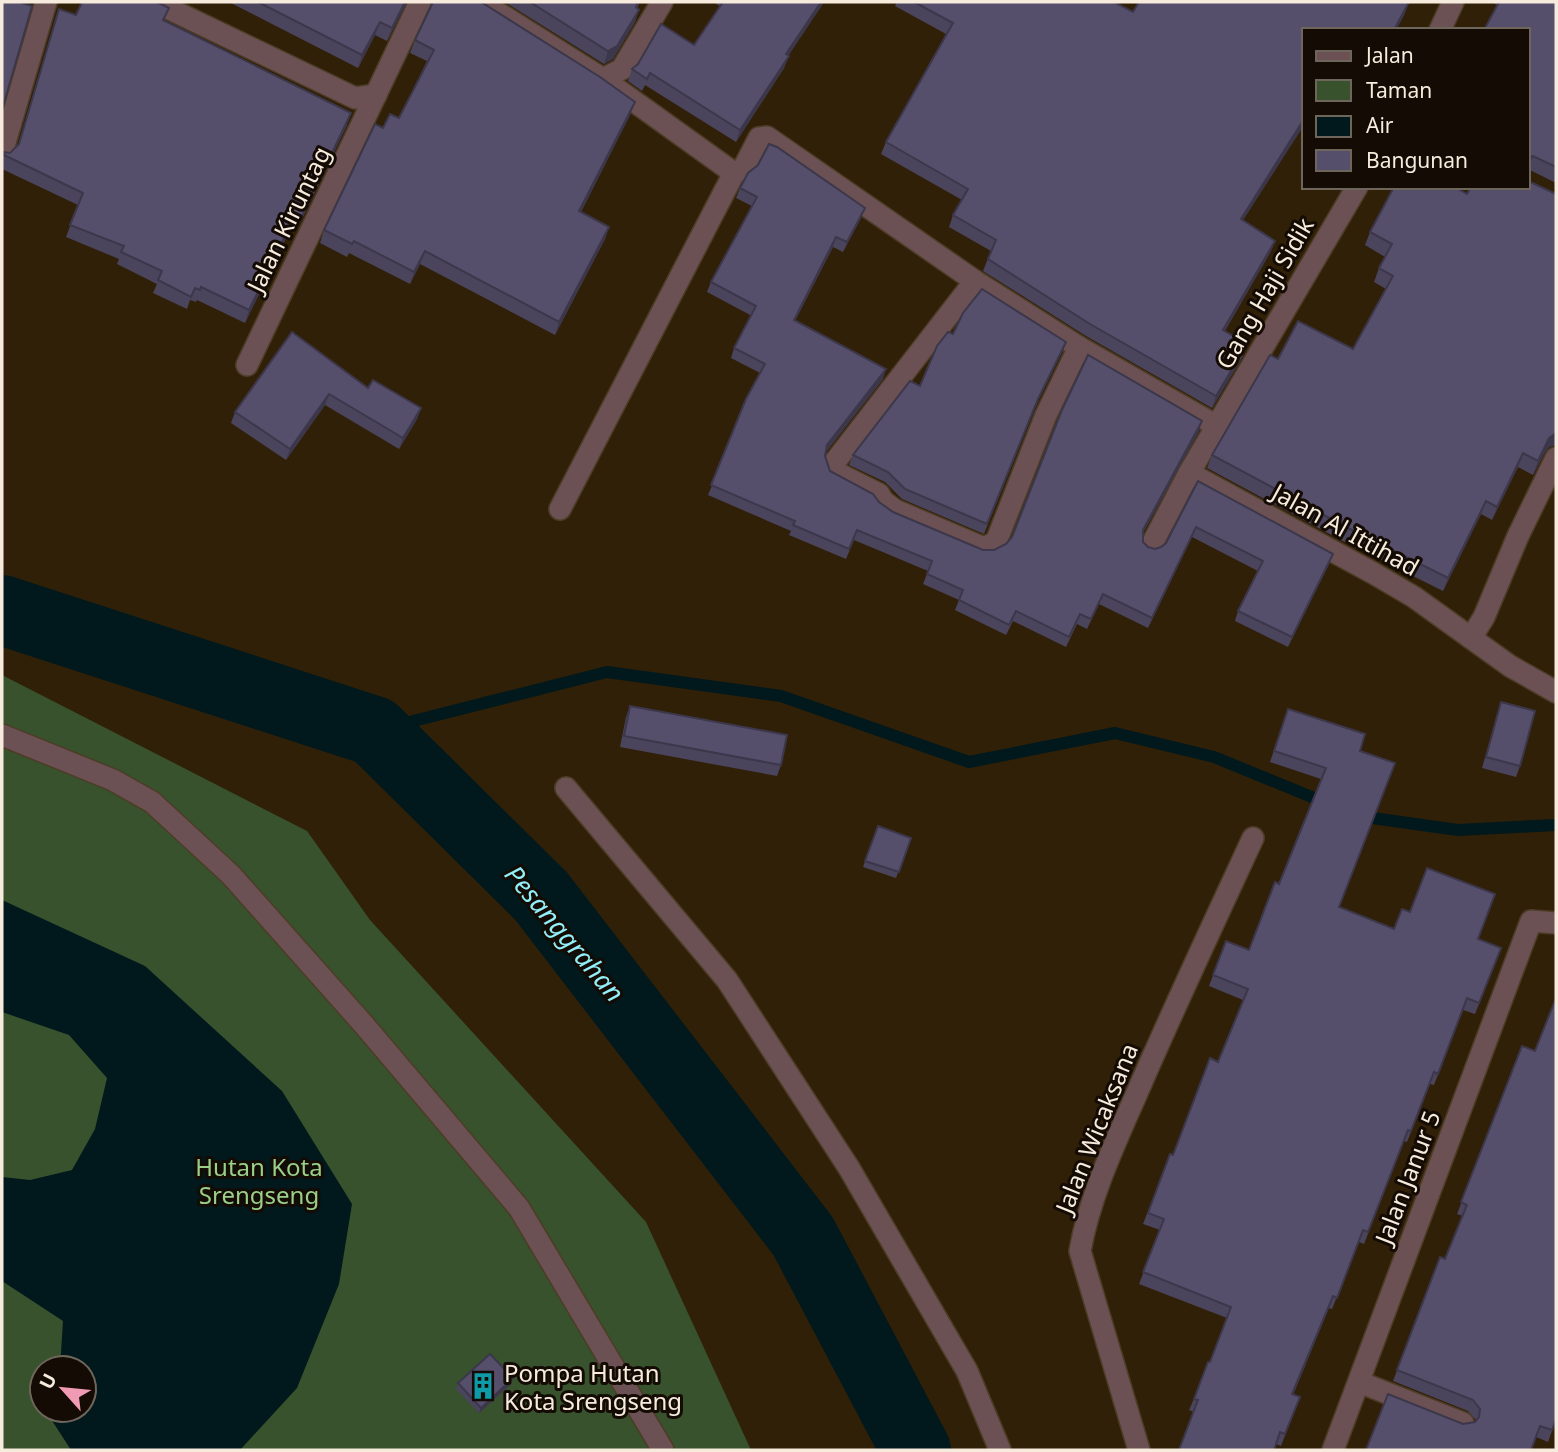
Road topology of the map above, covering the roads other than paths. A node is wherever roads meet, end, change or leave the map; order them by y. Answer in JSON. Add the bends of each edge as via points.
{"nodes":[{"id":1,"x":155,"y":2,"type":"edge"},
{"id":2,"x":420,"y":2,"type":"edge"},
{"id":3,"x":481,"y":2,"type":"edge"},
{"id":4,"x":662,"y":2,"type":"edge"},
{"id":5,"x":1453,"y":2,"type":"edge"},
{"id":6,"x":38,"y":5,"type":"edge"},
{"id":7,"x":1441,"y":28,"type":"edge"},
{"id":8,"x":603,"y":79,"type":"junction"},
{"id":9,"x":376,"y":95,"type":"junction"},
{"id":10,"x":2,"y":153,"type":"edge"},
{"id":11,"x":734,"y":173,"type":"junction"},
{"id":12,"x":1356,"y":189,"type":"edge"},
{"id":13,"x":975,"y":281,"type":"junction"},
{"id":14,"x":1079,"y":347,"type":"junction"},
{"id":15,"x":247,"y":365,"type":"dead end"},
{"id":16,"x":1217,"y":426,"type":"junction"},
{"id":17,"x":1556,"y":458,"type":"edge"},
{"id":18,"x":1189,"y":473,"type":"junction"},
{"id":19,"x":561,"y":509,"type":"dead end"},
{"id":20,"x":1152,"y":546,"type":"edge"},
{"id":21,"x":1471,"y":638,"type":"junction"},
{"id":22,"x":1556,"y":692,"type":"edge"},
{"id":23,"x":2,"y":735,"type":"edge"},
{"id":24,"x":566,"y":788,"type":"dead end"},
{"id":25,"x":1253,"y":838,"type":"dead end"},
{"id":26,"x":1556,"y":923,"type":"edge"},
{"id":27,"x":1359,"y":1382,"type":"junction"},
{"id":28,"x":1463,"y":1423,"type":"edge"},
{"id":29,"x":663,"y":1450,"type":"edge"},
{"id":30,"x":1000,"y":1450,"type":"edge"},
{"id":31,"x":1139,"y":1450,"type":"edge"},
{"id":32,"x":1333,"y":1450,"type":"edge"}],
"edges":[{"from":1,"to":9,"type":"street","via":[[355,98]]},
{"from":2,"to":9,"type":"street","name":"Jalan Kiruntag"},
{"from":3,"to":8,"type":"street"},
{"from":4,"to":8,"type":"street","via":[[622,69]]},
{"from":5,"to":7,"type":"street"},
{"from":6,"to":10,"type":"street"},
{"from":8,"to":11,"type":"street"},
{"from":9,"to":15,"type":"street","name":"Jalan Kiruntag"},
{"from":11,"to":13,"type":"street","via":[[743,169],[759,138],[767,137]]},
{"from":11,"to":19,"type":"street"},
{"from":12,"to":16,"type":"street","name":"Gang Haji Sidik"},
{"from":13,"to":14,"type":"street"},
{"from":13,"to":14,"type":"street","via":[[834,463],[837,473],[878,494],[895,510],[984,548],[996,542],[1046,415]]},
{"from":14,"to":16,"type":"street"},
{"from":16,"to":18,"type":"street","name":"Gang Haji Sidik"},
{"from":17,"to":21,"type":"street"},
{"from":18,"to":20,"type":"street","name":"Gang Haji Sidik"},
{"from":18,"to":21,"type":"street","name":"Jalan Al Ittihad","via":[[1373,573]]},
{"from":21,"to":22,"type":"street","name":"Jalan Al Ittihad"},
{"from":23,"to":29,"type":"street","via":[[113,780],[152,802],[231,875],[519,1208]]},
{"from":24,"to":30,"type":"street","via":[[727,980],[849,1168],[968,1371]]},
{"from":25,"to":31,"type":"street","name":"Jalan Wicaksana","via":[[1123,1125],[1086,1219],[1080,1251]]},
{"from":26,"to":27,"type":"street","name":"Jalan Janur 5","via":[[1531,921]]},
{"from":27,"to":28,"type":"street"},
{"from":27,"to":32,"type":"street","name":"Jalan Janur 5"}]}
